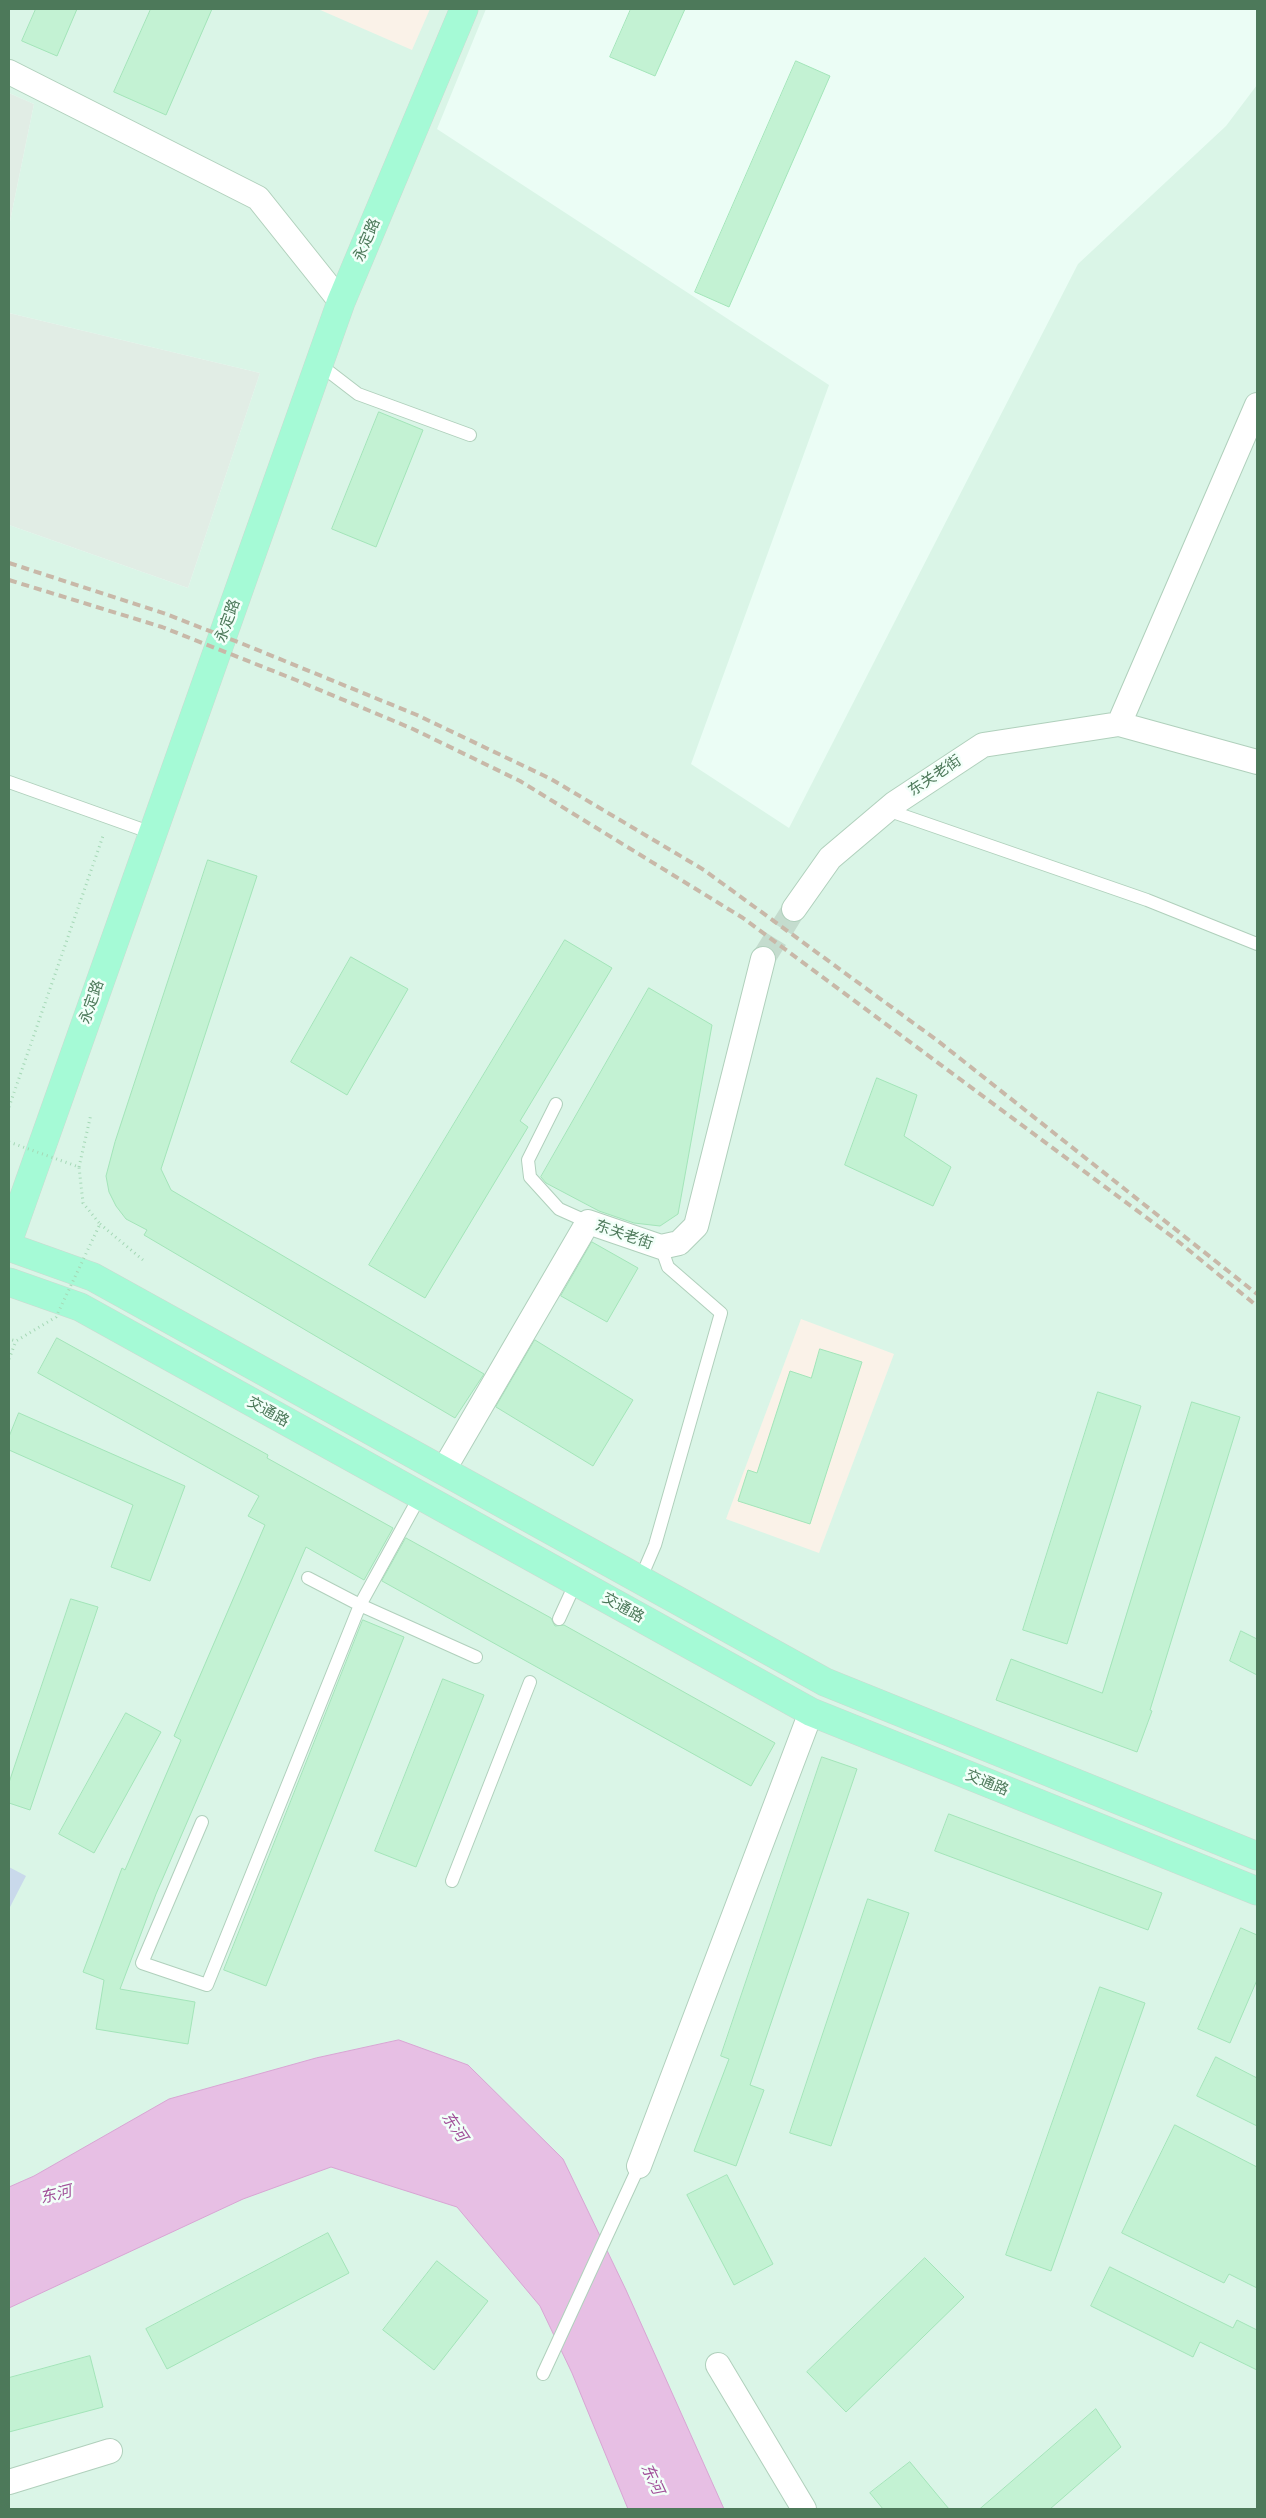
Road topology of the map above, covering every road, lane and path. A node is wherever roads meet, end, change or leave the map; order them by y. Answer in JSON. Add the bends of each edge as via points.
{"nodes":[{"id":1,"x":464,"y":9,"type":"edge"},
{"id":2,"x":9,"y":72,"type":"edge"},
{"id":3,"x":342,"y":302,"type":"junction"},
{"id":4,"x":319,"y":364,"type":"junction"},
{"id":5,"x":1257,"y":405,"type":"edge"},
{"id":6,"x":470,"y":435,"type":"dead end"},
{"id":7,"x":1119,"y":724,"type":"junction"},
{"id":8,"x":1257,"y":762,"type":"edge"},
{"id":9,"x":9,"y":782,"type":"edge"},
{"id":10,"x":887,"y":810,"type":"junction"},
{"id":11,"x":152,"y":833,"type":"junction"},
{"id":12,"x":102,"y":836,"type":"dead end"},
{"id":13,"x":794,"y":909,"type":"tunnel mouth"},
{"id":14,"x":1257,"y":944,"type":"edge"},
{"id":15,"x":763,"y":959,"type":"tunnel mouth"},
{"id":16,"x":556,"y":1104,"type":"dead end"},
{"id":17,"x":9,"y":1107,"type":"edge"},
{"id":18,"x":91,"y":1114,"type":"dead end"},
{"id":19,"x":9,"y":1142,"type":"edge"},
{"id":20,"x":79,"y":1167,"type":"junction"},
{"id":21,"x":588,"y":1222,"type":"junction"},
{"id":22,"x":100,"y":1224,"type":"junction"},
{"id":23,"x":9,"y":1239,"type":"edge"},
{"id":24,"x":661,"y":1247,"type":"junction"},
{"id":25,"x":9,"y":1248,"type":"edge"},
{"id":26,"x":143,"y":1260,"type":"dead end"},
{"id":27,"x":9,"y":1282,"type":"edge"},
{"id":28,"x":9,"y":1339,"type":"edge"},
{"id":29,"x":16,"y":1341,"type":"junction"},
{"id":30,"x":9,"y":1359,"type":"edge"},
{"id":31,"x":443,"y":1471,"type":"junction"},
{"id":32,"x":420,"y":1496,"type":"junction"},
{"id":33,"x":308,"y":1578,"type":"dead end"},
{"id":34,"x":640,"y":1580,"type":"junction"},
{"id":35,"x":576,"y":1582,"type":"junction"},
{"id":36,"x":360,"y":1605,"type":"junction"},
{"id":37,"x":559,"y":1618,"type":"dead end"},
{"id":38,"x":476,"y":1657,"type":"dead end"},
{"id":39,"x":530,"y":1682,"type":"dead end"},
{"id":40,"x":811,"y":1712,"type":"junction"},
{"id":41,"x":202,"y":1822,"type":"dead end"},
{"id":42,"x":1257,"y":1856,"type":"edge"},
{"id":43,"x":452,"y":1881,"type":"dead end"},
{"id":44,"x":1257,"y":1891,"type":"edge"},
{"id":45,"x":639,"y":2166,"type":"joint"},
{"id":46,"x":718,"y":2365,"type":"dead end"},
{"id":47,"x":543,"y":2374,"type":"dead end"},
{"id":48,"x":110,"y":2451,"type":"dead end"},
{"id":49,"x":9,"y":2482,"type":"edge"},
{"id":50,"x":804,"y":2509,"type":"edge"}],
"edges":[{"from":1,"to":3,"type":"main road","name":"永定路"},
{"from":2,"to":3,"type":"street","via":[[258,198]]},
{"from":3,"to":4,"type":"main road","name":"永定路"},
{"from":4,"to":6,"type":"lane","via":[[358,394]]},
{"from":4,"to":11,"type":"main road","name":"永定路"},
{"from":5,"to":7,"type":"street"},
{"from":7,"to":8,"type":"street"},
{"from":7,"to":10,"type":"street","name":"东关老街","via":[[983,745]]},
{"from":9,"to":11,"type":"lane"},
{"from":10,"to":13,"type":"street","name":"东关老街","via":[[830,858]]},
{"from":10,"to":14,"type":"lane","via":[[1147,900]]},
{"from":11,"to":23,"type":"main road","name":"永定路"},
{"from":12,"to":17,"type":"path"},
{"from":15,"to":24,"type":"street","name":"东关老街","via":[[696,1226],[679,1243]]},
{"from":16,"to":21,"type":"lane","via":[[528,1160],[530,1177],[559,1209]]},
{"from":18,"to":20,"type":"path"},
{"from":19,"to":20,"type":"path","bridge":true},
{"from":20,"to":22,"type":"path","bridge":true,"via":[[83,1203]]},
{"from":21,"to":24,"type":"street","name":"东关老街"},
{"from":21,"to":31,"type":"street","name":"东关老街"},
{"from":22,"to":26,"type":"path"},
{"from":22,"to":29,"type":"path","bridge":true,"via":[[56,1317]]},
{"from":24,"to":34,"type":"lane","via":[[668,1266],[721,1313],[655,1545]]},
{"from":25,"to":31,"type":"main road","via":[[93,1277]]},
{"from":27,"to":32,"type":"main road","name":"交通路","via":[[80,1308]]},
{"from":28,"to":29,"type":"path","bridge":true},
{"from":29,"to":30,"type":"path"},
{"from":31,"to":34,"type":"main road"},
{"from":32,"to":35,"type":"main road","name":"交通路"},
{"from":32,"to":36,"type":"lane"},
{"from":33,"to":36,"type":"lane"},
{"from":34,"to":42,"type":"main road","via":[[825,1682]]},
{"from":35,"to":37,"type":"lane"},
{"from":35,"to":40,"type":"main road","name":"交通路"},
{"from":36,"to":38,"type":"lane"},
{"from":36,"to":41,"type":"lane","via":[[207,1985],[142,1963]]},
{"from":39,"to":43,"type":"lane"},
{"from":40,"to":44,"type":"main road","name":"交通路"},
{"from":40,"to":45,"type":"street"},
{"from":45,"to":47,"type":"lane"},
{"from":46,"to":50,"type":"street"},
{"from":48,"to":49,"type":"street"}]}
